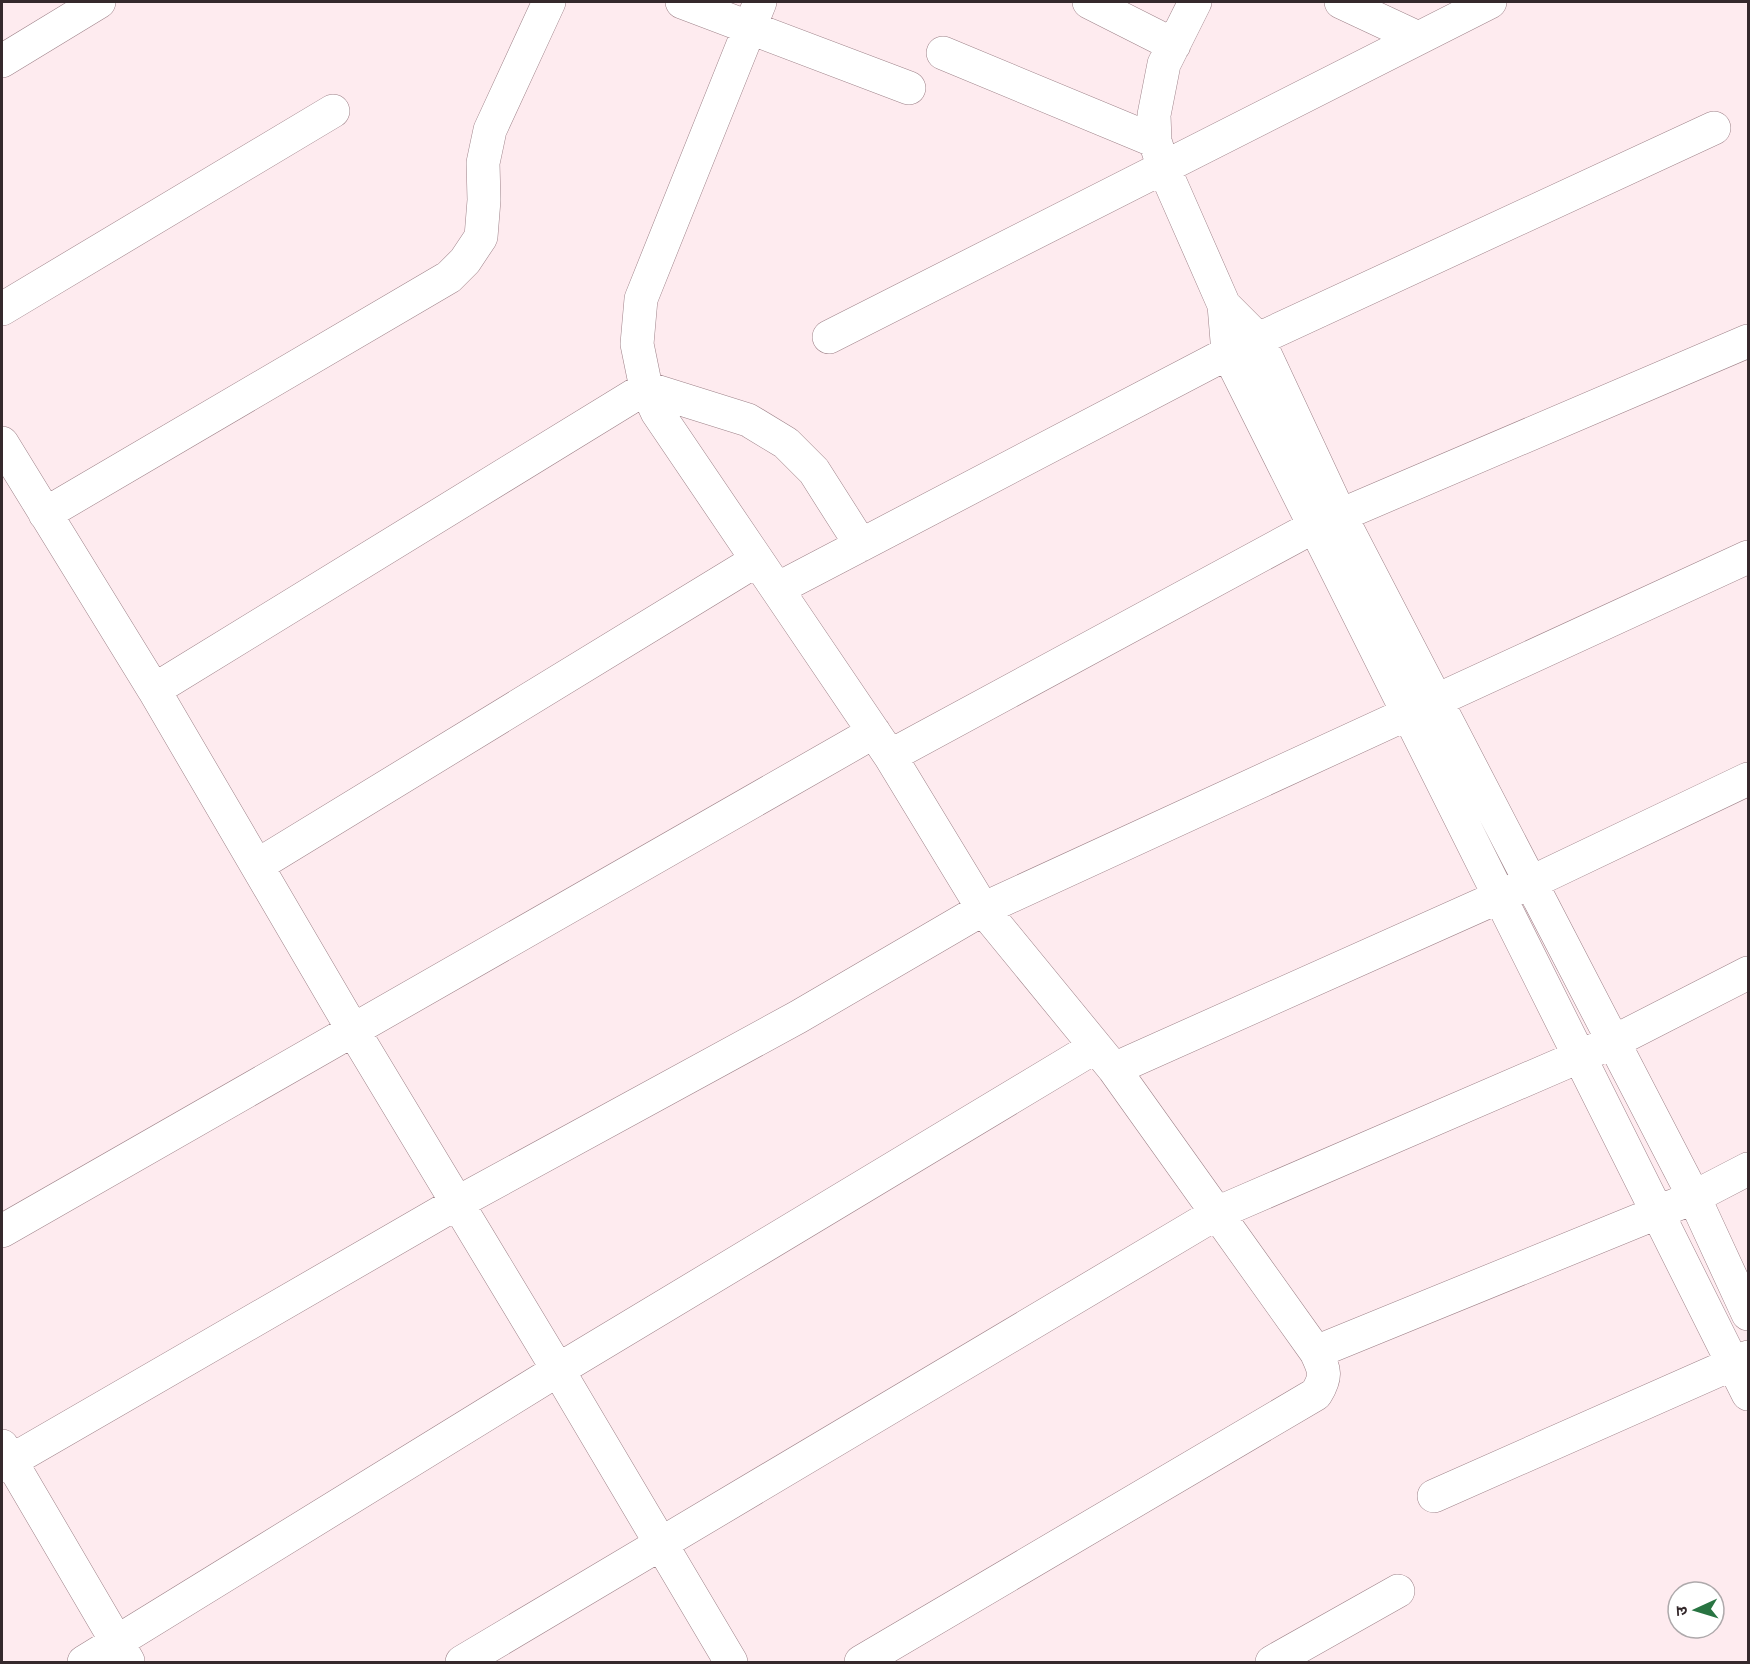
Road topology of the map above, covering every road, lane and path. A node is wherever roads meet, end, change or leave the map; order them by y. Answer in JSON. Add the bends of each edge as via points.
{"nodes":[{"id":1,"x":99,"y":2,"type":"edge"},
{"id":2,"x":549,"y":2,"type":"edge"},
{"id":3,"x":682,"y":2,"type":"edge"},
{"id":4,"x":1089,"y":2,"type":"edge"},
{"id":5,"x":1195,"y":2,"type":"edge"},
{"id":6,"x":1341,"y":2,"type":"edge"},
{"id":7,"x":1490,"y":2,"type":"edge"},
{"id":8,"x":754,"y":14,"type":"edge"},
{"id":9,"x":1418,"y":38,"type":"junction"},
{"id":10,"x":1174,"y":45,"type":"junction"},
{"id":11,"x":943,"y":53,"type":"dead end"},
{"id":12,"x":2,"y":61,"type":"edge"},
{"id":13,"x":909,"y":88,"type":"dead end"},
{"id":14,"x":333,"y":111,"type":"dead end"},
{"id":15,"x":1714,"y":128,"type":"dead end"},
{"id":16,"x":1159,"y":154,"type":"junction"},
{"id":17,"x":1224,"y":305,"type":"junction"},
{"id":18,"x":2,"y":309,"type":"edge"},
{"id":19,"x":829,"y":338,"type":"dead end"},
{"id":20,"x":1258,"y":339,"type":"junction"},
{"id":21,"x":1749,"y":340,"type":"edge"},
{"id":22,"x":1228,"y":353,"type":"junction"},
{"id":23,"x":646,"y":388,"type":"junction"},
{"id":24,"x":2,"y":443,"type":"edge"},
{"id":25,"x":45,"y":514,"type":"junction"},
{"id":26,"x":1327,"y":520,"type":"junction"},
{"id":27,"x":861,"y":545,"type":"junction"},
{"id":28,"x":1749,"y":557,"type":"edge"},
{"id":29,"x":757,"y":560,"type":"junction"},
{"id":30,"x":777,"y":589,"type":"junction"},
{"id":31,"x":154,"y":690,"type":"junction"},
{"id":32,"x":1423,"y":707,"type":"junction"},
{"id":33,"x":882,"y":744,"type":"junction"},
{"id":34,"x":1749,"y":779,"type":"edge"},
{"id":35,"x":258,"y":866,"type":"junction"},
{"id":36,"x":1530,"y":883,"type":"junction"},
{"id":37,"x":1500,"y":895,"type":"junction"},
{"id":38,"x":983,"y":909,"type":"junction"},
{"id":39,"x":1749,"y":973,"type":"edge"},
{"id":40,"x":353,"y":1030,"type":"junction"},
{"id":41,"x":1613,"y":1042,"type":"junction"},
{"id":42,"x":1580,"y":1055,"type":"junction"},
{"id":43,"x":1105,"y":1058,"type":"junction"},
{"id":44,"x":1749,"y":1169,"type":"edge"},
{"id":45,"x":1694,"y":1197,"type":"junction"},
{"id":46,"x":458,"y":1203,"type":"junction"},
{"id":47,"x":1659,"y":1212,"type":"junction"},
{"id":48,"x":1216,"y":1213,"type":"junction"},
{"id":49,"x":2,"y":1230,"type":"edge"},
{"id":50,"x":1749,"y":1314,"type":"edge"},
{"id":51,"x":1316,"y":1352,"type":"junction"},
{"id":52,"x":1741,"y":1361,"type":"edge"},
{"id":53,"x":558,"y":1370,"type":"junction"},
{"id":54,"x":1749,"y":1394,"type":"edge"},
{"id":55,"x":5,"y":1457,"type":"edge"},
{"id":56,"x":1434,"y":1496,"type":"dead end"},
{"id":57,"x":660,"y":1543,"type":"junction"},
{"id":58,"x":1398,"y":1591,"type":"dead end"},
{"id":59,"x":123,"y":1653,"type":"edge"},
{"id":60,"x":84,"y":1662,"type":"edge"},
{"id":61,"x":462,"y":1662,"type":"edge"},
{"id":62,"x":731,"y":1662,"type":"edge"},
{"id":63,"x":861,"y":1662,"type":"edge"},
{"id":64,"x":1272,"y":1662,"type":"edge"}],
"edges":[{"from":1,"to":12,"type":"street"},
{"from":2,"to":25,"type":"street","via":[[490,130],[483,163],[481,237],[465,261],[449,276]]},
{"from":3,"to":8,"type":"street"},
{"from":4,"to":10,"type":"street"},
{"from":5,"to":10,"type":"street"},
{"from":6,"to":9,"type":"street"},
{"from":7,"to":9,"type":"street"},
{"from":8,"to":13,"type":"street"},
{"from":8,"to":23,"type":"street","via":[[641,299],[637,344]]},
{"from":9,"to":16,"type":"street"},
{"from":10,"to":16,"type":"street","via":[[1164,64],[1154,115]]},
{"from":11,"to":16,"type":"street"},
{"from":14,"to":18,"type":"street"},
{"from":15,"to":20,"type":"street"},
{"from":16,"to":17,"type":"street"},
{"from":16,"to":19,"type":"street"},
{"from":17,"to":20,"type":"street"},
{"from":17,"to":22,"type":"street"},
{"from":20,"to":22,"type":"street"},
{"from":20,"to":26,"type":"street"},
{"from":21,"to":26,"type":"street"},
{"from":22,"to":26,"type":"street"},
{"from":22,"to":27,"type":"street"},
{"from":23,"to":27,"type":"street","via":[[748,420],[786,443],[814,471]]},
{"from":23,"to":29,"type":"street","via":[[657,412]]},
{"from":23,"to":31,"type":"street"},
{"from":24,"to":25,"type":"street"},
{"from":25,"to":31,"type":"street"},
{"from":26,"to":32,"type":"street"},
{"from":26,"to":33,"type":"street"},
{"from":27,"to":30,"type":"street"},
{"from":28,"to":32,"type":"street"},
{"from":29,"to":30,"type":"street"},
{"from":29,"to":35,"type":"street"},
{"from":30,"to":33,"type":"street"},
{"from":31,"to":35,"type":"street"},
{"from":32,"to":36,"type":"street"},
{"from":32,"to":37,"type":"street"},
{"from":32,"to":38,"type":"street"},
{"from":33,"to":38,"type":"street"},
{"from":33,"to":40,"type":"street"},
{"from":34,"to":36,"type":"street"},
{"from":35,"to":40,"type":"street"},
{"from":36,"to":37,"type":"street"},
{"from":36,"to":41,"type":"street"},
{"from":37,"to":42,"type":"street"},
{"from":37,"to":43,"type":"street"},
{"from":38,"to":43,"type":"street"},
{"from":38,"to":46,"type":"street","via":[[798,1017]]},
{"from":39,"to":41,"type":"street"},
{"from":40,"to":46,"type":"street"},
{"from":40,"to":49,"type":"street"},
{"from":41,"to":42,"type":"street"},
{"from":41,"to":45,"type":"street"},
{"from":42,"to":47,"type":"street"},
{"from":42,"to":48,"type":"street"},
{"from":43,"to":48,"type":"street"},
{"from":43,"to":53,"type":"street"},
{"from":44,"to":45,"type":"street"},
{"from":45,"to":47,"type":"street"},
{"from":45,"to":50,"type":"street"},
{"from":46,"to":53,"type":"street"},
{"from":46,"to":55,"type":"street"},
{"from":47,"to":51,"type":"street"},
{"from":47,"to":52,"type":"street"},
{"from":48,"to":51,"type":"street"},
{"from":48,"to":57,"type":"street"},
{"from":51,"to":63,"type":"street","via":[[1324,1369],[1316,1394]]},
{"from":52,"to":54,"type":"street"},
{"from":52,"to":56,"type":"street"},
{"from":53,"to":57,"type":"street"},
{"from":53,"to":59,"type":"street"},
{"from":55,"to":59,"type":"street"},
{"from":57,"to":61,"type":"street"},
{"from":57,"to":62,"type":"street"},
{"from":58,"to":64,"type":"street"},
{"from":59,"to":60,"type":"street"}]}
